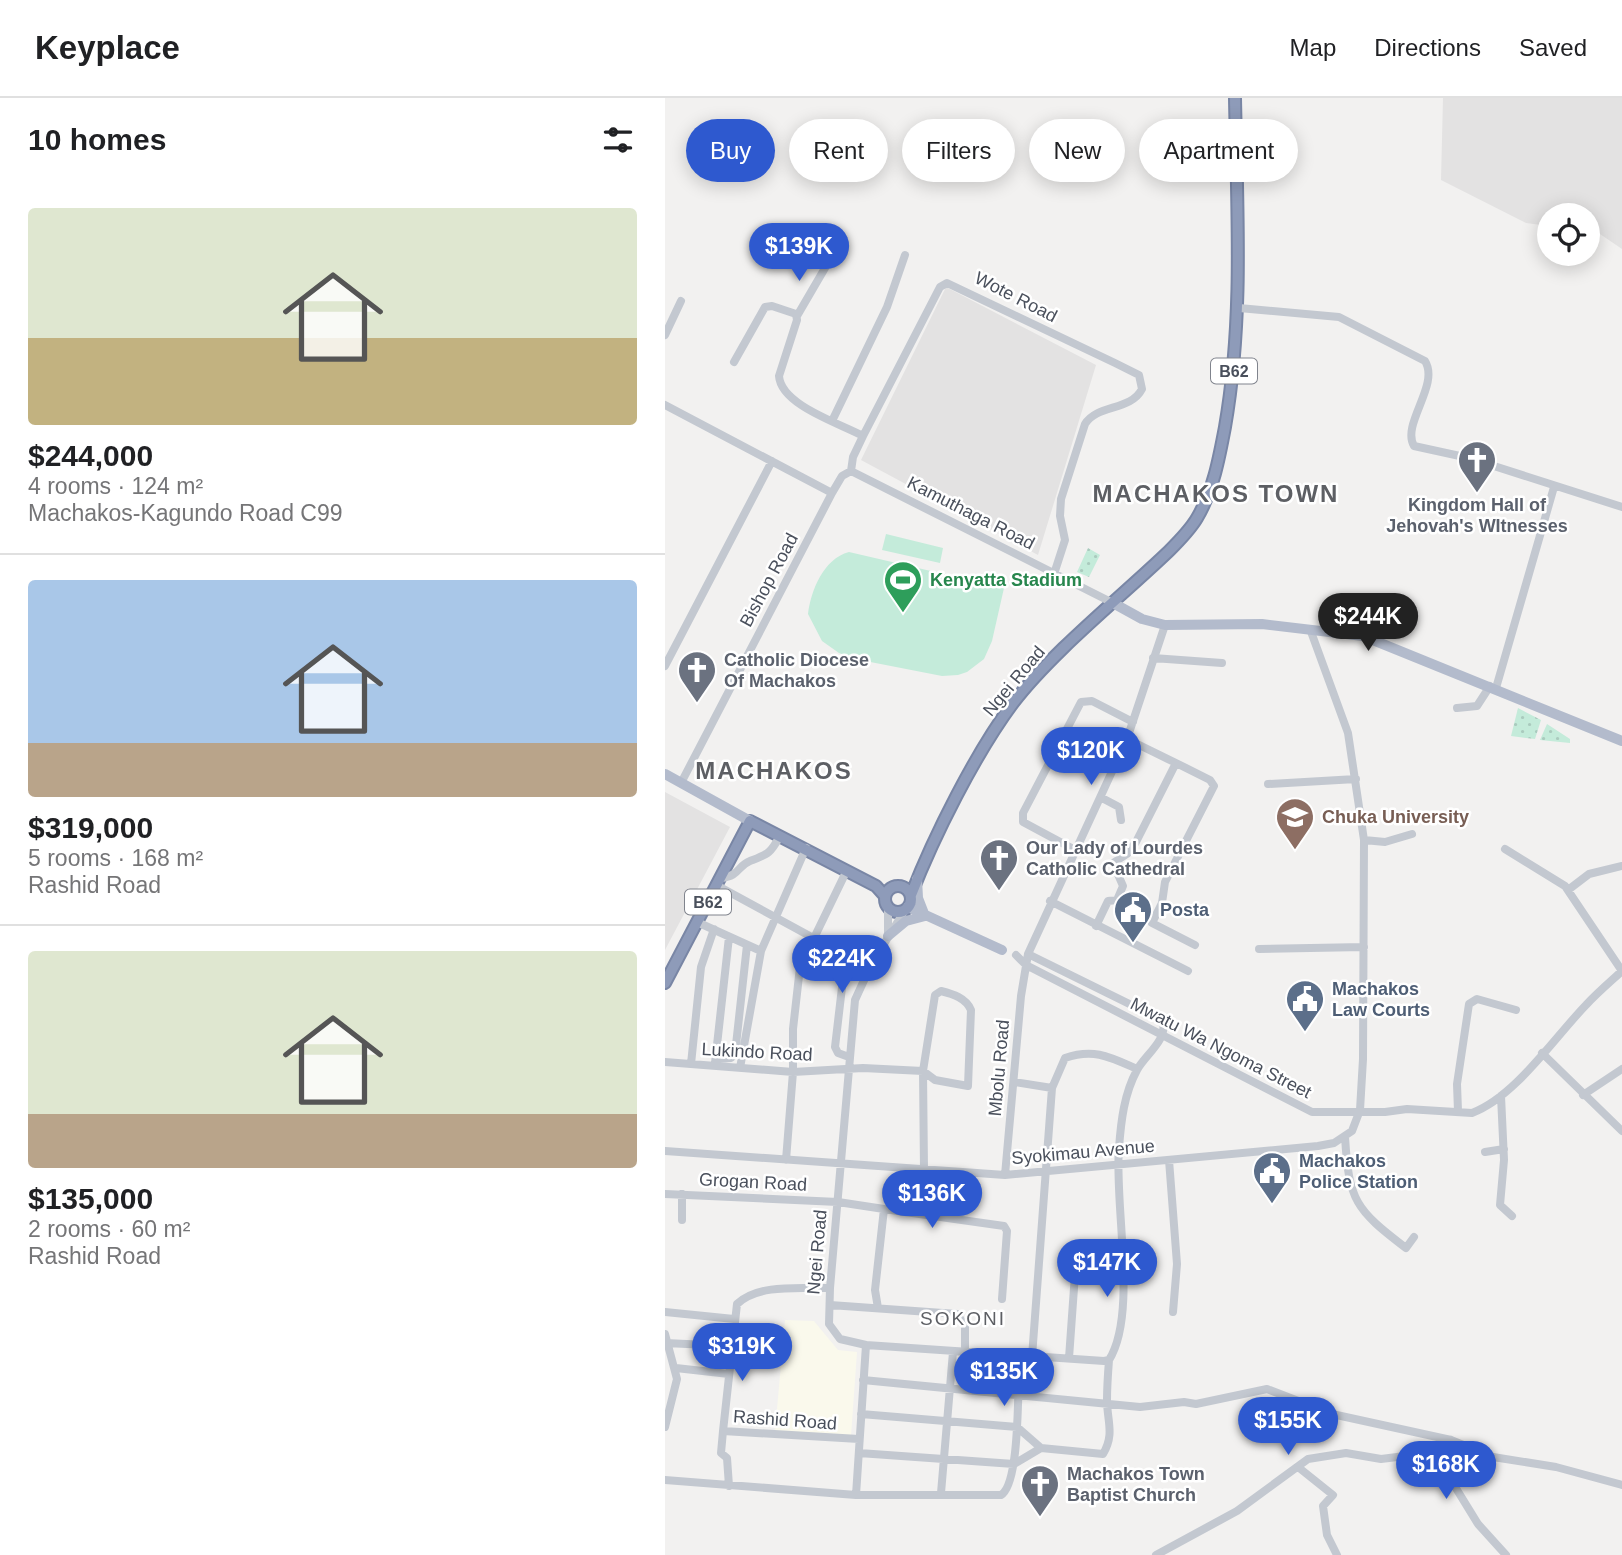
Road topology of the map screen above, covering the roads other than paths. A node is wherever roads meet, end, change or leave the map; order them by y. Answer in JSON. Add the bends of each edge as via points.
{"nodes":[{"id":1,"x":1235,"y":98,"type":"edge"},
{"id":2,"x":905,"y":255,"type":"dead end"},
{"id":3,"x":825,"y":268,"type":"dead end"},
{"id":4,"x":681,"y":301,"type":"dead end"},
{"id":5,"x":1239,"y":308,"type":"junction"},
{"id":6,"x":797,"y":316,"type":"junction"},
{"id":7,"x":665,"y":335,"type":"edge"},
{"id":8,"x":734,"y":362,"type":"dead end"},
{"id":9,"x":665,"y":405,"type":"edge"},
{"id":10,"x":833,"y":419,"type":"junction"},
{"id":11,"x":863,"y":436,"type":"junction"},
{"id":12,"x":772,"y":461,"type":"junction"},
{"id":13,"x":851,"y":471,"type":"junction"},
{"id":14,"x":1554,"y":487,"type":"junction"},
{"id":15,"x":832,"y":493,"type":"junction"},
{"id":16,"x":1622,"y":507,"type":"edge"},
{"id":17,"x":1054,"y":574,"type":"junction"},
{"id":18,"x":1113,"y":604,"type":"junction"},
{"id":19,"x":1165,"y":625,"type":"junction"},
{"id":20,"x":1310,"y":629,"type":"junction"},
{"id":21,"x":1153,"y":658,"type":"junction"},
{"id":22,"x":1222,"y":663,"type":"dead end"},
{"id":23,"x":665,"y":666,"type":"edge"},
{"id":24,"x":1493,"y":687,"type":"junction"},
{"id":25,"x":1457,"y":708,"type":"dead end"},
{"id":26,"x":1133,"y":722,"type":"junction"},
{"id":27,"x":1127,"y":739,"type":"junction"},
{"id":28,"x":1622,"y":741,"type":"edge"},
{"id":29,"x":1176,"y":764,"type":"junction"},
{"id":30,"x":665,"y":774,"type":"edge"},
{"id":31,"x":1356,"y":779,"type":"junction"},
{"id":32,"x":681,"y":783,"type":"junction"},
{"id":33,"x":1268,"y":785,"type":"dead end"},
{"id":34,"x":1102,"y":798,"type":"junction"},
{"id":35,"x":1121,"y":820,"type":"dead end"},
{"id":36,"x":750,"y":821,"type":"junction"},
{"id":37,"x":1412,"y":834,"type":"dead end"},
{"id":38,"x":780,"y":836,"type":"junction"},
{"id":39,"x":1364,"y":840,"type":"junction"},
{"id":40,"x":806,"y":848,"type":"junction"},
{"id":41,"x":1505,"y":849,"type":"dead end"},
{"id":42,"x":1077,"y":851,"type":"junction"},
{"id":43,"x":1622,"y":866,"type":"edge"},
{"id":44,"x":846,"y":872,"type":"junction"},
{"id":45,"x":919,"y":874,"type":"junction"},
{"id":46,"x":720,"y":882,"type":"junction"},
{"id":47,"x":890,"y":890,"type":"junction"},
{"id":48,"x":1568,"y":890,"type":"junction"},
{"id":49,"x":1051,"y":901,"type":"junction"},
{"id":50,"x":908,"y":904,"type":"junction"},
{"id":51,"x":888,"y":908,"type":"junction"},
{"id":52,"x":925,"y":916,"type":"junction"},
{"id":53,"x":776,"y":917,"type":"junction"},
{"id":54,"x":697,"y":922,"type":"junction"},
{"id":55,"x":1096,"y":926,"type":"junction"},
{"id":56,"x":714,"y":929,"type":"junction"},
{"id":57,"x":888,"y":936,"type":"junction"},
{"id":58,"x":729,"y":937,"type":"junction"},
{"id":59,"x":813,"y":939,"type":"junction"},
{"id":60,"x":747,"y":945,"type":"junction"},
{"id":61,"x":1195,"y":945,"type":"dead end"},
{"id":62,"x":1364,"y":947,"type":"junction"},
{"id":63,"x":1259,"y":949,"type":"dead end"},
{"id":64,"x":1002,"y":950,"type":"joint"},
{"id":65,"x":761,"y":951,"type":"junction"},
{"id":66,"x":1028,"y":954,"type":"junction"},
{"id":67,"x":1016,"y":955,"type":"junction"},
{"id":68,"x":852,"y":959,"type":"junction"},
{"id":69,"x":871,"y":965,"type":"junction"},
{"id":70,"x":1026,"y":965,"type":"junction"},
{"id":71,"x":1188,"y":971,"type":"dead end"},
{"id":72,"x":1622,"y":971,"type":"edge"},
{"id":73,"x":665,"y":983,"type":"edge"},
{"id":74,"x":1516,"y":1010,"type":"dead end"},
{"id":75,"x":1162,"y":1037,"type":"junction"},
{"id":76,"x":1542,"y":1053,"type":"junction"},
{"id":77,"x":849,"y":1057,"type":"junction"},
{"id":78,"x":665,"y":1062,"type":"edge"},
{"id":79,"x":715,"y":1063,"type":"junction"},
{"id":80,"x":691,"y":1065,"type":"junction"},
{"id":81,"x":740,"y":1068,"type":"junction"},
{"id":82,"x":1137,"y":1069,"type":"junction"},
{"id":83,"x":1622,"y":1069,"type":"edge"},
{"id":84,"x":848,"y":1071,"type":"junction"},
{"id":85,"x":922,"y":1071,"type":"junction"},
{"id":86,"x":793,"y":1072,"type":"junction"},
{"id":87,"x":1014,"y":1082,"type":"junction"},
{"id":88,"x":1052,"y":1088,"type":"junction"},
{"id":89,"x":1583,"y":1094,"type":"junction"},
{"id":90,"x":1501,"y":1096,"type":"junction"},
{"id":91,"x":1360,"y":1110,"type":"junction"},
{"id":92,"x":1458,"y":1111,"type":"junction"},
{"id":93,"x":1622,"y":1131,"type":"edge"},
{"id":94,"x":1345,"y":1137,"type":"junction"},
{"id":95,"x":1504,"y":1149,"type":"junction"},
{"id":96,"x":665,"y":1151,"type":"edge"},
{"id":97,"x":1485,"y":1152,"type":"dead end"},
{"id":98,"x":786,"y":1160,"type":"junction"},
{"id":99,"x":1169,"y":1160,"type":"junction"},
{"id":100,"x":841,"y":1163,"type":"junction"},
{"id":101,"x":1118,"y":1164,"type":"junction"},
{"id":102,"x":924,"y":1170,"type":"junction"},
{"id":103,"x":1046,"y":1172,"type":"junction"},
{"id":104,"x":1005,"y":1175,"type":"junction"},
{"id":105,"x":665,"y":1194,"type":"edge"},
{"id":106,"x":682,"y":1194,"type":"junction"},
{"id":107,"x":838,"y":1202,"type":"junction"},
{"id":108,"x":884,"y":1209,"type":"junction"},
{"id":109,"x":1512,"y":1216,"type":"dead end"},
{"id":110,"x":682,"y":1220,"type":"dead end"},
{"id":111,"x":1414,"y":1237,"type":"dead end"},
{"id":112,"x":1075,"y":1274,"type":"dead end"},
{"id":113,"x":830,"y":1288,"type":"junction"},
{"id":114,"x":1002,"y":1299,"type":"dead end"},
{"id":115,"x":830,"y":1305,"type":"junction"},
{"id":116,"x":878,"y":1308,"type":"junction"},
{"id":117,"x":1173,"y":1311,"type":"dead end"},
{"id":118,"x":665,"y":1312,"type":"edge"},
{"id":119,"x":734,"y":1319,"type":"junction"},
{"id":120,"x":665,"y":1334,"type":"edge"},
{"id":121,"x":665,"y":1343,"type":"edge"},
{"id":122,"x":866,"y":1345,"type":"junction"},
{"id":123,"x":730,"y":1346,"type":"junction"},
{"id":124,"x":965,"y":1350,"type":"junction"},
{"id":125,"x":953,"y":1352,"type":"junction"},
{"id":126,"x":1020,"y":1356,"type":"junction"},
{"id":127,"x":1032,"y":1357,"type":"junction"},
{"id":128,"x":1069,"y":1358,"type":"junction"},
{"id":129,"x":1109,"y":1360,"type":"junction"},
{"id":130,"x":676,"y":1367,"type":"junction"},
{"id":131,"x":729,"y":1374,"type":"junction"},
{"id":132,"x":863,"y":1380,"type":"junction"},
{"id":133,"x":951,"y":1387,"type":"junction"},
{"id":134,"x":1019,"y":1395,"type":"junction"},
{"id":135,"x":1107,"y":1404,"type":"junction"},
{"id":136,"x":861,"y":1414,"type":"junction"},
{"id":137,"x":947,"y":1422,"type":"junction"},
{"id":138,"x":665,"y":1427,"type":"edge"},
{"id":139,"x":1017,"y":1427,"type":"junction"},
{"id":140,"x":723,"y":1431,"type":"junction"},
{"id":141,"x":859,"y":1439,"type":"junction"},
{"id":142,"x":1451,"y":1440,"type":"junction"},
{"id":143,"x":1041,"y":1448,"type":"junction"},
{"id":144,"x":859,"y":1453,"type":"junction"},
{"id":145,"x":1493,"y":1457,"type":"junction"},
{"id":146,"x":943,"y":1459,"type":"junction"},
{"id":147,"x":1014,"y":1464,"type":"junction"},
{"id":148,"x":1298,"y":1467,"type":"junction"},
{"id":149,"x":665,"y":1480,"type":"edge"},
{"id":150,"x":1622,"y":1485,"type":"edge"},
{"id":151,"x":729,"y":1486,"type":"junction"},
{"id":152,"x":941,"y":1493,"type":"junction"},
{"id":153,"x":856,"y":1495,"type":"junction"},
{"id":154,"x":1156,"y":1555,"type":"edge"},
{"id":155,"x":1337,"y":1555,"type":"edge"},
{"id":156,"x":1506,"y":1555,"type":"edge"}],
"edges":[{"from":1,"to":5,"type":"highway","number":"B62"},
{"from":2,"to":10,"type":"street","via":[[887,307]]},
{"from":3,"to":6,"type":"street"},
{"from":4,"to":7,"type":"street"},
{"from":5,"to":14,"type":"street","via":[[1339,317],[1425,361],[1429,378],[1411,435],[1414,446],[1469,458]]},
{"from":5,"to":18,"type":"highway","number":"B62","via":[[1230,398],[1218,466],[1205,502],[1181,538]]},
{"from":6,"to":8,"type":"street","via":[[765,307]]},
{"from":6,"to":10,"type":"street","via":[[779,381],[794,402]]},
{"from":9,"to":12,"type":"street"},
{"from":10,"to":11,"type":"street"},
{"from":11,"to":13,"type":"street","name":"Wote Road"},
{"from":11,"to":17,"type":"street","name":"Wote Road","via":[[940,287],[947,283],[1139,375],[1143,385],[1135,399],[1093,416],[1085,424],[1061,499],[1065,540]]},
{"from":12,"to":15,"type":"street"},
{"from":12,"to":23,"type":"street"},
{"from":13,"to":15,"type":"street","name":"Bishop Road","via":[[842,476]]},
{"from":13,"to":17,"type":"street","name":"Kamuthaga Road"},
{"from":14,"to":16,"type":"street"},
{"from":14,"to":24,"type":"street"},
{"from":15,"to":32,"type":"street","name":"Bishop Road"},
{"from":17,"to":18,"type":"street","name":"Kamuthaga Road"},
{"from":18,"to":19,"type":"main road"},
{"from":18,"to":45,"type":"highway","name":"Ngei Road","number":"B62","via":[[1014,702]]},
{"from":19,"to":20,"type":"main road"},
{"from":19,"to":21,"type":"street","name":"Mbolu Road"},
{"from":20,"to":24,"type":"main road","via":[[1372,639]]},
{"from":20,"to":31,"type":"street","via":[[1348,733]]},
{"from":21,"to":22,"type":"street"},
{"from":21,"to":26,"type":"street","name":"Mbolu Road"},
{"from":24,"to":25,"type":"street","via":[[1477,706]]},
{"from":24,"to":28,"type":"main road"},
{"from":26,"to":27,"type":"street","name":"Mbolu Road"},
{"from":26,"to":42,"type":"street","via":[[1092,701],[1081,702],[1023,813],[1023,821]]},
{"from":27,"to":29,"type":"street"},
{"from":27,"to":34,"type":"street","name":"Mbolu Road"},
{"from":29,"to":55,"type":"street","via":[[1136,842],[1113,863],[1123,886],[1117,900],[1108,901]]},
{"from":29,"to":61,"type":"street","via":[[1215,786],[1165,882],[1152,923]]},
{"from":30,"to":32,"type":"main road"},
{"from":31,"to":33,"type":"street"},
{"from":31,"to":39,"type":"street"},
{"from":32,"to":36,"type":"main road"},
{"from":34,"to":35,"type":"street","via":[[1119,807]]},
{"from":34,"to":42,"type":"street","name":"Mbolu Road"},
{"from":36,"to":38,"type":"highway"},
{"from":36,"to":46,"type":"highway","number":"B62"},
{"from":37,"to":39,"type":"street","via":[[1385,842]]},
{"from":38,"to":40,"type":"highway"},
{"from":38,"to":46,"type":"street","via":[[765,856]]},
{"from":39,"to":62,"type":"street"},
{"from":40,"to":44,"type":"highway"},
{"from":40,"to":53,"type":"street"},
{"from":41,"to":48,"type":"street"},
{"from":42,"to":49,"type":"street","name":"Mbolu Road"},
{"from":43,"to":48,"type":"street","via":[[1589,874]]},
{"from":44,"to":47,"type":"highway"},
{"from":44,"to":59,"type":"street"},
{"from":45,"to":47,"type":"highway"},
{"from":45,"to":50,"type":"highway","number":"B62"},
{"from":45,"to":52,"type":"main road","via":[[918,898]]},
{"from":46,"to":53,"type":"street"},
{"from":46,"to":54,"type":"highway","number":"B62"},
{"from":47,"to":50,"type":"highway","via":[[903,887]]},
{"from":47,"to":51,"type":"highway"},
{"from":48,"to":72,"type":"street"},
{"from":49,"to":55,"type":"street"},
{"from":49,"to":66,"type":"street","name":"Mbolu Road"},
{"from":50,"to":51,"type":"highway","via":[[896,912]]},
{"from":50,"to":52,"type":"main road"},
{"from":50,"to":57,"type":"street","name":"Ngei Road"},
{"from":51,"to":57,"type":"street"},
{"from":52,"to":57,"type":"main road","via":[[906,920]]},
{"from":52,"to":64,"type":"main road"},
{"from":53,"to":59,"type":"street"},
{"from":53,"to":65,"type":"street"},
{"from":54,"to":56,"type":"street"},
{"from":54,"to":73,"type":"highway","number":"B62"},
{"from":55,"to":71,"type":"street"},
{"from":56,"to":58,"type":"street"},
{"from":56,"to":80,"type":"street","via":[[701,967]]},
{"from":57,"to":69,"type":"street","name":"Ngei Road"},
{"from":58,"to":60,"type":"street"},
{"from":58,"to":79,"type":"street"},
{"from":59,"to":68,"type":"street"},
{"from":59,"to":86,"type":"street","via":[[800,967],[796,991]]},
{"from":60,"to":65,"type":"street"},
{"from":60,"to":79,"type":"street","via":[[735,1054]]},
{"from":62,"to":63,"type":"street"},
{"from":62,"to":91,"type":"street"},
{"from":64,"to":67,"type":"street"},
{"from":65,"to":81,"type":"street"},
{"from":66,"to":67,"type":"street"},
{"from":66,"to":70,"type":"street","name":"Mbolu Road"},
{"from":66,"to":75,"type":"street","name":"Mwatu Wa Ngoma Street","via":[[1162,1020]]},
{"from":67,"to":70,"type":"street","name":"Mwatu Wa Ngoma Street"},
{"from":68,"to":69,"type":"street"},
{"from":68,"to":77,"type":"street","via":[[843,979],[835,1047]]},
{"from":69,"to":77,"type":"street","name":"Ngei Road","via":[[855,1000]]},
{"from":70,"to":75,"type":"street","name":"Mwatu Wa Ngoma Street"},
{"from":70,"to":87,"type":"street","name":"Mbolu Road"},
{"from":72,"to":76,"type":"street","name":"Mwatu Wa Ngoma Street"},
{"from":74,"to":92,"type":"street","via":[[1477,999],[1469,1004],[1457,1084]]},
{"from":75,"to":82,"type":"street"},
{"from":75,"to":91,"type":"street","name":"Mwatu Wa Ngoma Street","via":[[1312,1112]]},
{"from":76,"to":89,"type":"street"},
{"from":76,"to":90,"type":"street","name":"Mwatu Wa Ngoma Street"},
{"from":77,"to":84,"type":"street","name":"Ngei Road"},
{"from":78,"to":80,"type":"street","name":"Lukindo Road"},
{"from":79,"to":80,"type":"street","name":"Lukindo Road"},
{"from":79,"to":81,"type":"street","name":"Lukindo Road"},
{"from":81,"to":86,"type":"street","name":"Lukindo Road"},
{"from":82,"to":88,"type":"street","via":[[1104,1054],[1086,1052],[1065,1058]]},
{"from":82,"to":101,"type":"street","via":[[1122,1112]]},
{"from":83,"to":89,"type":"street"},
{"from":84,"to":85,"type":"street"},
{"from":84,"to":86,"type":"street","name":"Lukindo Road"},
{"from":84,"to":100,"type":"street","name":"Ngei Road"},
{"from":85,"to":85,"type":"street","via":[[935,993],[955,995],[971,1010],[968,1086],[935,1080]]},
{"from":85,"to":102,"type":"street"},
{"from":86,"to":98,"type":"street"},
{"from":87,"to":88,"type":"street"},
{"from":87,"to":104,"type":"street","name":"Mbolu Road"},
{"from":88,"to":103,"type":"street"},
{"from":89,"to":93,"type":"street"},
{"from":90,"to":92,"type":"street","name":"Mwatu Wa Ngoma Street","via":[[1472,1113]]},
{"from":90,"to":95,"type":"street"},
{"from":91,"to":92,"type":"street","name":"Mwatu Wa Ngoma Street"},
{"from":91,"to":94,"type":"street"},
{"from":94,"to":99,"type":"street","name":"Syokimau Avenue","via":[[1318,1146]]},
{"from":94,"to":111,"type":"street","via":[[1347,1178],[1356,1203],[1406,1248]]},
{"from":95,"to":97,"type":"street"},
{"from":95,"to":109,"type":"street","via":[[1500,1205]]},
{"from":96,"to":98,"type":"street","name":"Syokimau Avenue"},
{"from":98,"to":100,"type":"street","name":"Syokimau Avenue"},
{"from":99,"to":101,"type":"street","name":"Syokimau Avenue"},
{"from":99,"to":117,"type":"street","via":[[1177,1264]]},
{"from":100,"to":102,"type":"street","name":"Syokimau Avenue"},
{"from":100,"to":107,"type":"street","name":"Ngei Road"},
{"from":101,"to":103,"type":"street","name":"Syokimau Avenue"},
{"from":101,"to":129,"type":"street","via":[[1123,1292],[1118,1340]]},
{"from":102,"to":104,"type":"street","name":"Syokimau Avenue"},
{"from":103,"to":104,"type":"street","name":"Syokimau Avenue"},
{"from":103,"to":127,"type":"street"},
{"from":105,"to":106,"type":"street","name":"Grogan Road"},
{"from":106,"to":107,"type":"street","name":"Grogan Road"},
{"from":106,"to":110,"type":"street"},
{"from":107,"to":108,"type":"street","name":"Grogan Road"},
{"from":107,"to":113,"type":"street","name":"Ngei Road"},
{"from":108,"to":114,"type":"street","name":"Grogan Road","via":[[1004,1226]]},
{"from":108,"to":116,"type":"street","via":[[875,1290]]},
{"from":112,"to":128,"type":"street"},
{"from":113,"to":115,"type":"street","name":"Ngei Road"},
{"from":113,"to":119,"type":"street","via":[[753,1295],[737,1304]]},
{"from":115,"to":116,"type":"street"},
{"from":115,"to":122,"type":"street","name":"Ngei Road","via":[[829,1324],[836,1336]]},
{"from":116,"to":124,"type":"street","via":[[957,1314],[965,1326]]},
{"from":118,"to":119,"type":"street"},
{"from":119,"to":123,"type":"street","name":"Rashid Road"},
{"from":120,"to":121,"type":"street"},
{"from":121,"to":123,"type":"street"},
{"from":121,"to":130,"type":"street"},
{"from":122,"to":125,"type":"street"},
{"from":122,"to":132,"type":"street"},
{"from":123,"to":131,"type":"street","name":"Rashid Road"},
{"from":124,"to":125,"type":"street"},
{"from":124,"to":126,"type":"street"},
{"from":125,"to":133,"type":"street"},
{"from":126,"to":127,"type":"street"},
{"from":126,"to":134,"type":"street"},
{"from":127,"to":128,"type":"street"},
{"from":128,"to":129,"type":"street"},
{"from":129,"to":135,"type":"street"},
{"from":130,"to":131,"type":"street"},
{"from":130,"to":138,"type":"street"},
{"from":131,"to":140,"type":"street","name":"Rashid Road"},
{"from":132,"to":133,"type":"street"},
{"from":132,"to":136,"type":"street"},
{"from":133,"to":134,"type":"street"},
{"from":133,"to":137,"type":"street"},
{"from":134,"to":135,"type":"street"},
{"from":134,"to":139,"type":"street"},
{"from":135,"to":142,"type":"street","via":[[1196,1404],[1267,1389],[1332,1414]]},
{"from":135,"to":143,"type":"street","via":[[1110,1443],[1103,1454]]},
{"from":136,"to":137,"type":"street"},
{"from":136,"to":141,"type":"street"},
{"from":137,"to":139,"type":"street"},
{"from":137,"to":146,"type":"street"},
{"from":139,"to":143,"type":"street"},
{"from":139,"to":147,"type":"street"},
{"from":140,"to":141,"type":"street","name":"Rashid Road"},
{"from":140,"to":151,"type":"street","via":[[721,1453],[727,1458]]},
{"from":141,"to":144,"type":"street"},
{"from":142,"to":145,"type":"street"},
{"from":142,"to":148,"type":"street","via":[[1434,1452],[1381,1459],[1346,1453],[1314,1457]]},
{"from":143,"to":147,"type":"street"},
{"from":144,"to":146,"type":"street"},
{"from":144,"to":153,"type":"street"},
{"from":145,"to":150,"type":"street","via":[[1556,1467]]},
{"from":145,"to":156,"type":"street","via":[[1454,1485],[1485,1533]]},
{"from":146,"to":147,"type":"street"},
{"from":146,"to":152,"type":"street"},
{"from":147,"to":152,"type":"street","via":[[1009,1489],[1001,1495]]},
{"from":148,"to":154,"type":"street","via":[[1237,1511]]},
{"from":148,"to":155,"type":"street","via":[[1333,1495],[1323,1506],[1323,1521]]},
{"from":149,"to":151,"type":"street"},
{"from":151,"to":153,"type":"street"},
{"from":152,"to":153,"type":"street"}]}
